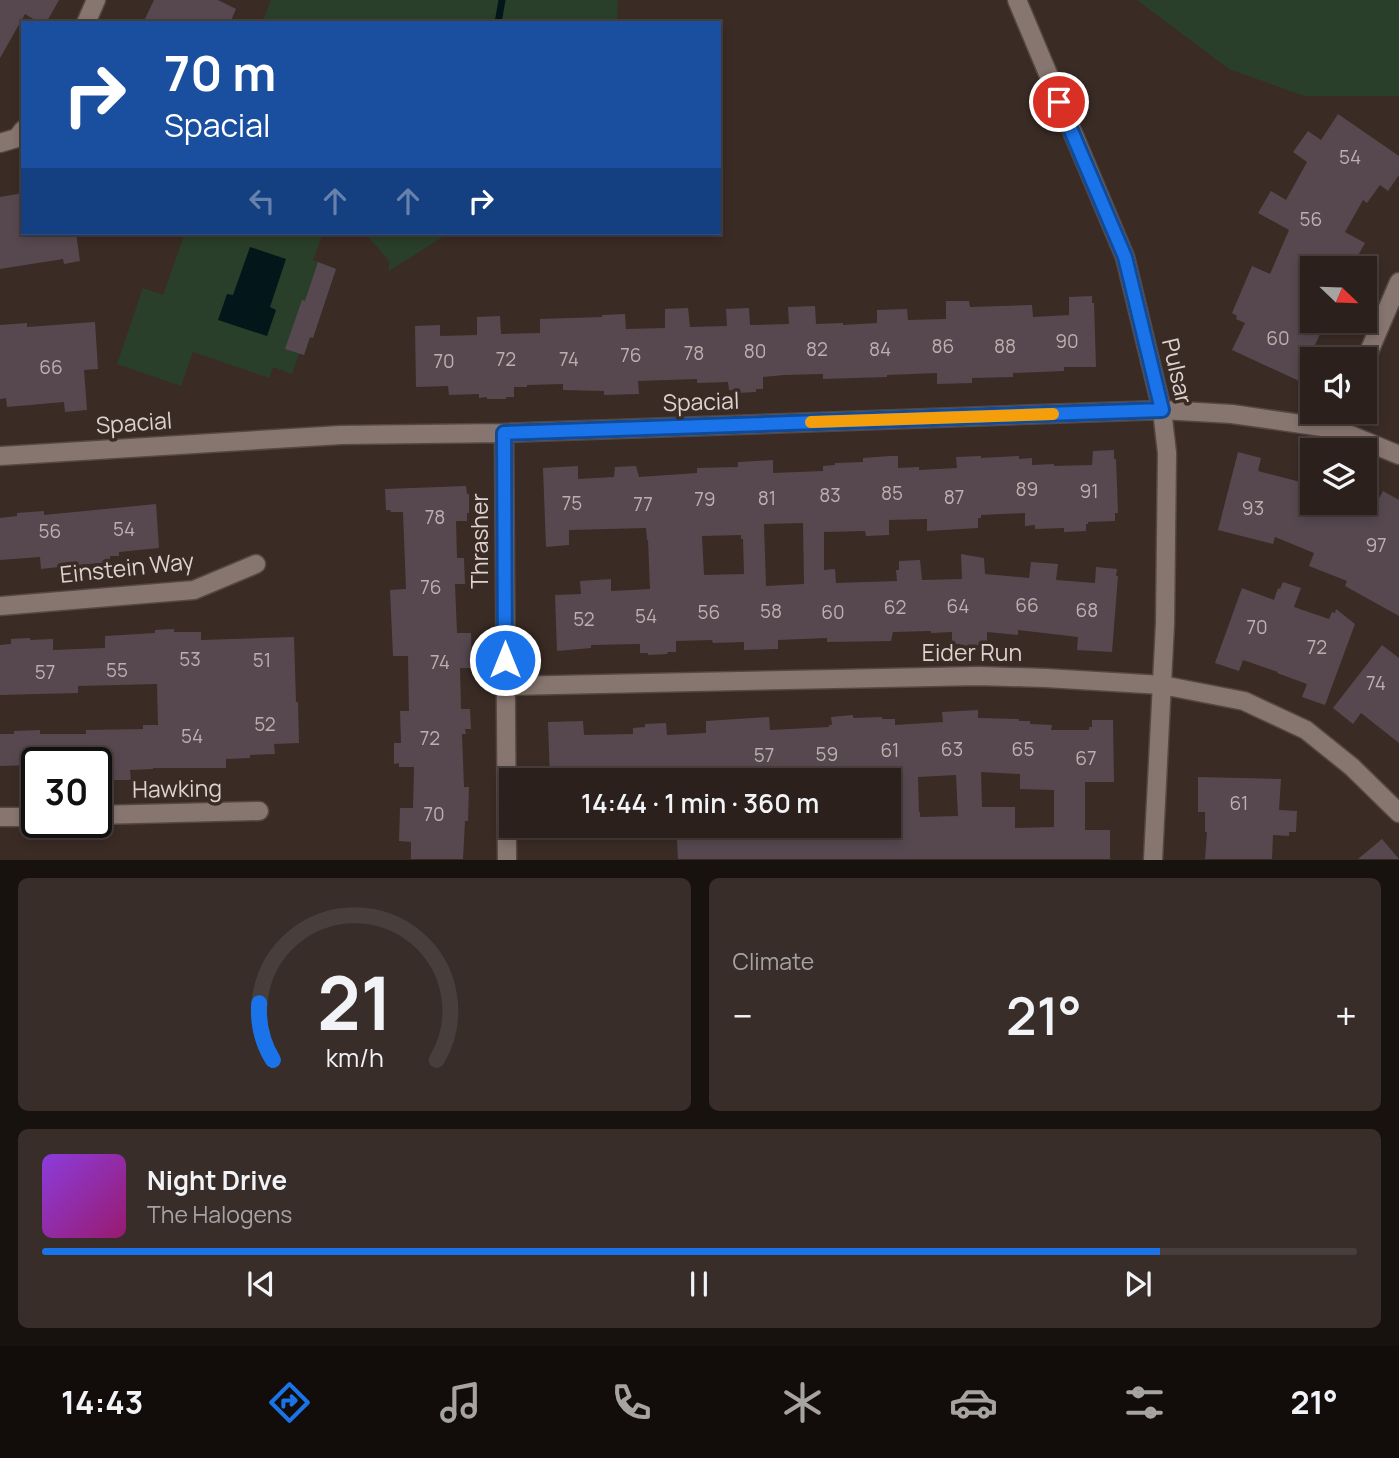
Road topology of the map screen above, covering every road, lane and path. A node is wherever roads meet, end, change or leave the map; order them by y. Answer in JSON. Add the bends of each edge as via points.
{"nodes":[{"id":1,"x":96,"y":0,"type":"edge"},
{"id":2,"x":1017,"y":0,"type":"edge"},
{"id":3,"x":87,"y":21,"type":"edge"},
{"id":4,"x":21,"y":133,"type":"edge"},
{"id":5,"x":0,"y":143,"type":"edge"},
{"id":6,"x":1399,"y":282,"type":"edge"},
{"id":7,"x":1371,"y":347,"type":"edge"},
{"id":8,"x":1162,"y":410,"type":"junction"},
{"id":9,"x":1338,"y":424,"type":"edge"},
{"id":10,"x":1336,"y":429,"type":"junction"},
{"id":11,"x":504,"y":433,"type":"junction"},
{"id":12,"x":1399,"y":455,"type":"edge"},
{"id":13,"x":0,"y":456,"type":"edge"},
{"id":14,"x":256,"y":564,"type":"dead end"},
{"id":15,"x":0,"y":606,"type":"edge"},
{"id":16,"x":1162,"y":685,"type":"junction"},
{"id":17,"x":505,"y":686,"type":"junction"},
{"id":18,"x":259,"y":811,"type":"dead end"},
{"id":19,"x":1399,"y":813,"type":"edge"},
{"id":20,"x":112,"y":815,"type":"edge"},
{"id":21,"x":0,"y":817,"type":"edge"},
{"id":22,"x":21,"y":817,"type":"edge"},
{"id":23,"x":507,"y":859,"type":"edge"},
{"id":24,"x":1153,"y":859,"type":"edge"}],
"edges":[{"from":1,"to":3,"type":"street"},
{"from":2,"to":8,"type":"street","name":"Pulsar","via":[[1125,257]]},
{"from":4,"to":5,"type":"street"},
{"from":6,"to":7,"type":"street"},
{"from":8,"to":10,"type":"street","name":"Spacial","via":[[1232,414]]},
{"from":8,"to":11,"type":"street","name":"Spacial"},
{"from":8,"to":16,"type":"street","name":"Pulsar","via":[[1167,453]]},
{"from":9,"to":10,"type":"street"},
{"from":10,"to":12,"type":"street","name":"Spacial"},
{"from":11,"to":13,"type":"street","name":"Spacial","via":[[341,435]]},
{"from":11,"to":17,"type":"street","name":"Thrasher"},
{"from":14,"to":15,"type":"street","name":"Einstein Way","via":[[194,590]]},
{"from":16,"to":17,"type":"street","name":"Eider Run","via":[[979,676]]},
{"from":16,"to":19,"type":"street","name":"Eider Run","via":[[1244,701],[1306,730]]},
{"from":16,"to":24,"type":"street","name":"Pulsar"},
{"from":17,"to":23,"type":"street","name":"Thrasher"},
{"from":18,"to":20,"type":"street","name":"Hawking"},
{"from":21,"to":22,"type":"street"}]}
